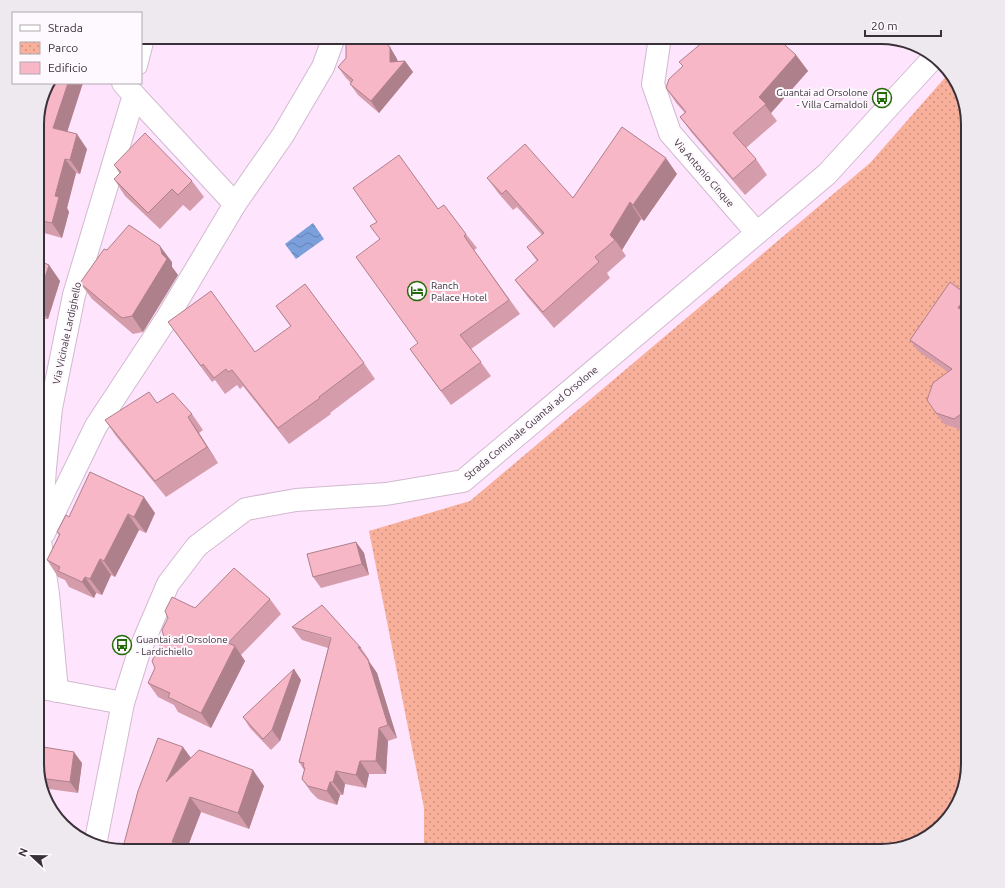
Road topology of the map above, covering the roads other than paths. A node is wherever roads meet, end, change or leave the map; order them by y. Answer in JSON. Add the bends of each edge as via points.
{"nodes":[{"id":1,"x":146,"y":44,"type":"edge"},
{"id":2,"x":331,"y":44,"type":"edge"},
{"id":3,"x":659,"y":44,"type":"edge"},
{"id":4,"x":930,"y":61,"type":"edge"},
{"id":5,"x":142,"y":64,"type":"edge"},
{"id":6,"x":132,"y":87,"type":"edge"},
{"id":7,"x":235,"y":204,"type":"junction"},
{"id":8,"x":758,"y":233,"type":"junction"},
{"id":9,"x":44,"y":483,"type":"edge"},
{"id":10,"x":44,"y":533,"type":"edge"},
{"id":11,"x":44,"y":568,"type":"edge"},
{"id":12,"x":47,"y":689,"type":"edge"},
{"id":13,"x":123,"y":704,"type":"junction"},
{"id":14,"x":96,"y":839,"type":"edge"}],
"edges":[{"from":1,"to":5,"type":"lane"},
{"from":2,"to":7,"type":"street","via":[[323,67],[282,135]]},
{"from":3,"to":8,"type":"street","name":"Via Antonio Cinque","via":[[653,84],[670,133]]},
{"from":4,"to":8,"type":"street","name":"Strada Comunale Guantai ad Orsolone","via":[[827,174]]},
{"from":6,"to":7,"type":"street"},
{"from":6,"to":9,"type":"street","name":"Via Vicinale Lardighello","via":[[74,294],[51,408]]},
{"from":7,"to":10,"type":"street","via":[[167,318],[96,426]]},
{"from":8,"to":13,"type":"street","name":"Strada Comunale Guantai ad Orsolone","via":[[463,480],[386,494],[296,500],[246,509],[198,546],[168,584],[139,652]]},
{"from":11,"to":12,"type":"street","name":"Via Vicinale Lardighello","via":[[48,594]]},
{"from":12,"to":13,"type":"street"},
{"from":13,"to":14,"type":"street","name":"Strada Comunale Guantai ad Orsolone"}]}
